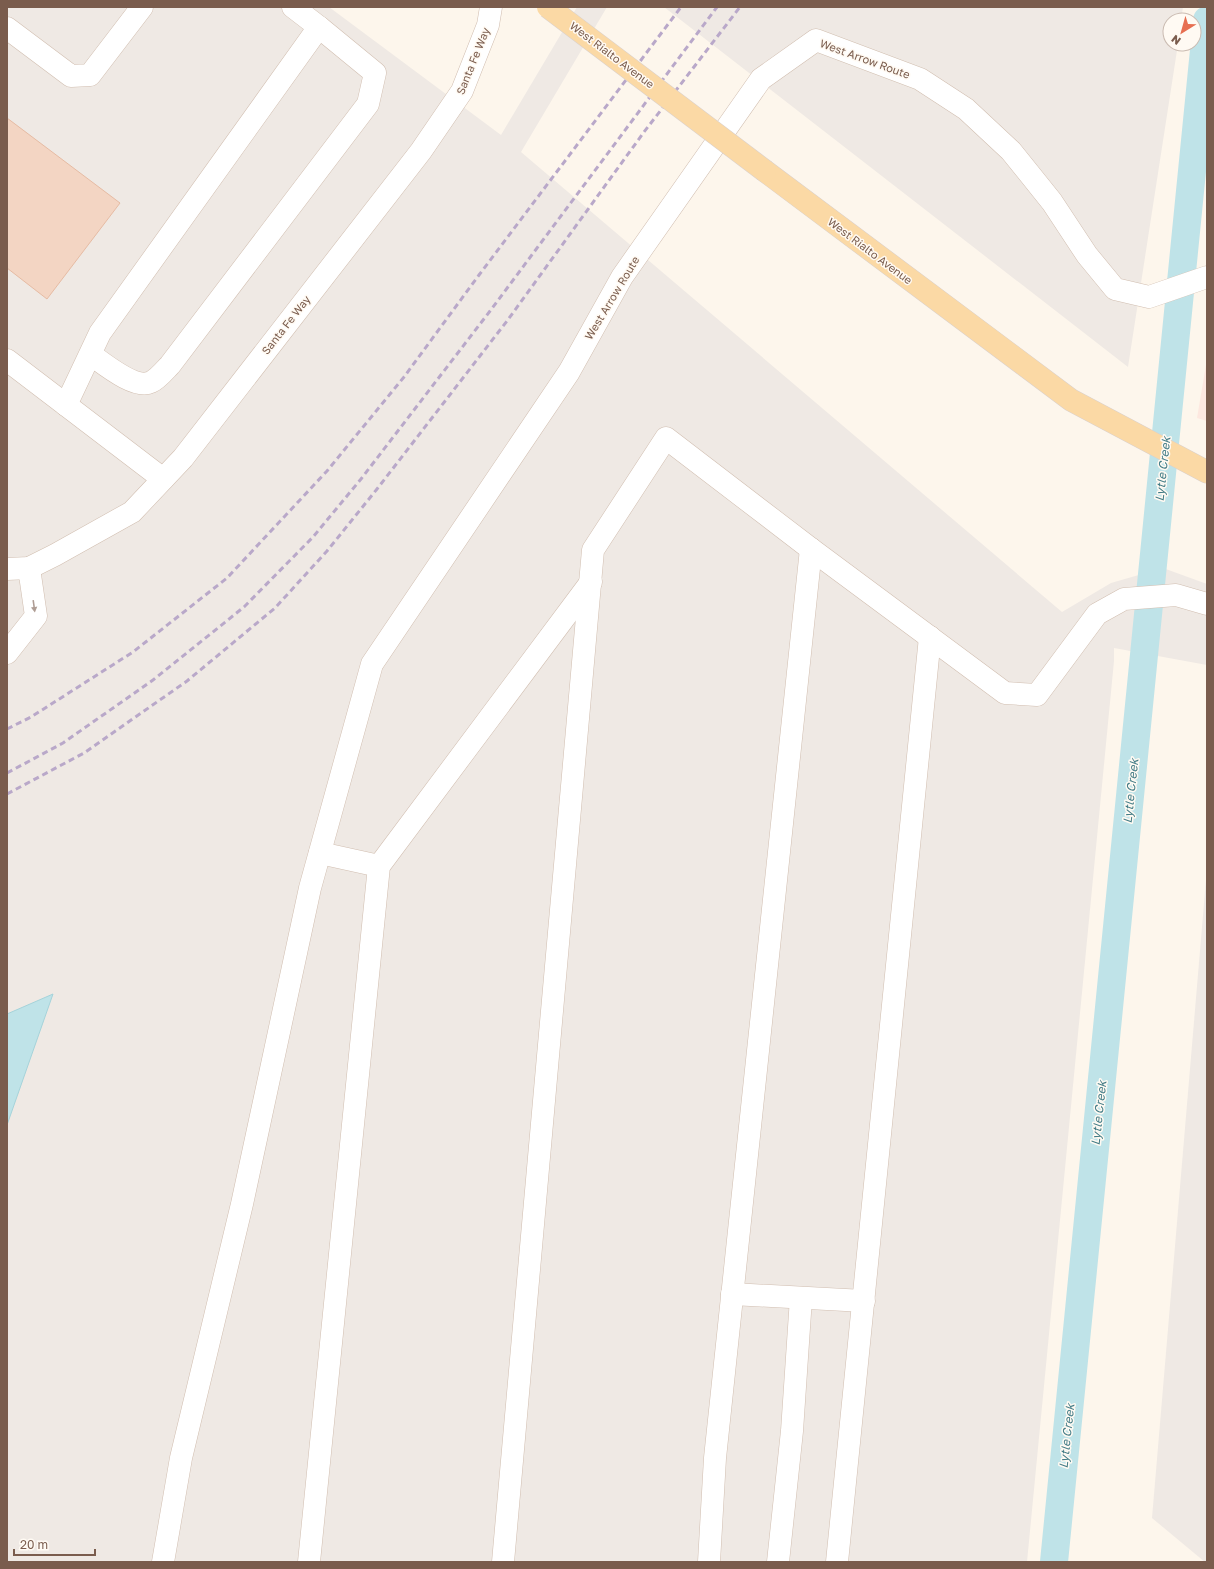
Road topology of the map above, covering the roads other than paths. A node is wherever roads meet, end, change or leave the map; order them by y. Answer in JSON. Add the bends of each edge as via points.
{"nodes":[{"id":1,"x":142,"y":7,"type":"edge"},
{"id":2,"x":293,"y":7,"type":"edge"},
{"id":3,"x":492,"y":7,"type":"edge"},
{"id":4,"x":548,"y":7,"type":"edge"},
{"id":5,"x":319,"y":27,"type":"junction"},
{"id":6,"x":7,"y":28,"type":"edge"},
{"id":7,"x":1207,"y":277,"type":"edge"},
{"id":8,"x":90,"y":354,"type":"junction"},
{"id":9,"x":7,"y":360,"type":"edge"},
{"id":10,"x":66,"y":405,"type":"junction"},
{"id":11,"x":1207,"y":472,"type":"edge"},
{"id":12,"x":163,"y":479,"type":"junction"},
{"id":13,"x":811,"y":549,"type":"junction"},
{"id":14,"x":7,"y":568,"type":"edge"},
{"id":15,"x":29,"y":568,"type":"junction"},
{"id":16,"x":591,"y":582,"type":"junction"},
{"id":17,"x":1206,"y":604,"type":"edge"},
{"id":18,"x":930,"y":637,"type":"junction"},
{"id":19,"x":7,"y":653,"type":"edge"},
{"id":20,"x":320,"y":853,"type":"junction"},
{"id":21,"x":379,"y":866,"type":"junction"},
{"id":22,"x":732,"y":1294,"type":"junction"},
{"id":23,"x":801,"y":1298,"type":"junction"},
{"id":24,"x":864,"y":1301,"type":"junction"},
{"id":25,"x":163,"y":1562,"type":"edge"},
{"id":26,"x":309,"y":1562,"type":"edge"},
{"id":27,"x":503,"y":1562,"type":"edge"},
{"id":28,"x":709,"y":1562,"type":"edge"},
{"id":29,"x":778,"y":1562,"type":"edge"},
{"id":30,"x":838,"y":1562,"type":"edge"}],
"edges":[{"from":1,"to":6,"type":"street","via":[[90,75],[71,76]]},
{"from":2,"to":5,"type":"street"},
{"from":3,"to":12,"type":"street","name":"Santa Fe Way","via":[[488,25],[462,91],[421,151],[183,458]]},
{"from":4,"to":11,"type":"main road","name":"West Rialto Avenue","bridge":true,"via":[[1071,400]]},
{"from":5,"to":8,"type":"street","via":[[100,333]]},
{"from":5,"to":8,"type":"street","via":[[375,73],[368,104],[170,365],[151,383],[137,383],[127,379]]},
{"from":7,"to":20,"type":"street","name":"West Arrow Route","via":[[1150,297],[1115,289],[1087,255],[1052,202],[1011,151],[966,108],[920,79],[816,40],[761,79],[622,277],[569,372],[372,664]]},
{"from":8,"to":10,"type":"street"},
{"from":9,"to":10,"type":"street"},
{"from":10,"to":12,"type":"street"},
{"from":12,"to":15,"type":"street","name":"Santa Fe Way","via":[[132,512]]},
{"from":13,"to":16,"type":"street","via":[[666,438],[594,550]]},
{"from":13,"to":18,"type":"street"},
{"from":13,"to":22,"type":"street"},
{"from":14,"to":15,"type":"street","name":"Santa Fe Way"},
{"from":15,"to":19,"type":"street","one_way":true,"via":[[36,616]]},
{"from":16,"to":21,"type":"street"},
{"from":16,"to":27,"type":"street"},
{"from":17,"to":18,"type":"street","via":[[1176,595],[1124,598],[1097,614],[1037,695],[1006,693]]},
{"from":18,"to":24,"type":"street"},
{"from":20,"to":21,"type":"street"},
{"from":20,"to":25,"type":"street","via":[[310,888],[242,1204],[181,1458]]},
{"from":21,"to":26,"type":"street"},
{"from":22,"to":23,"type":"street"},
{"from":22,"to":28,"type":"street","via":[[715,1458]]},
{"from":23,"to":24,"type":"street"},
{"from":23,"to":29,"type":"street","via":[[792,1431]]},
{"from":24,"to":30,"type":"street"}]}
